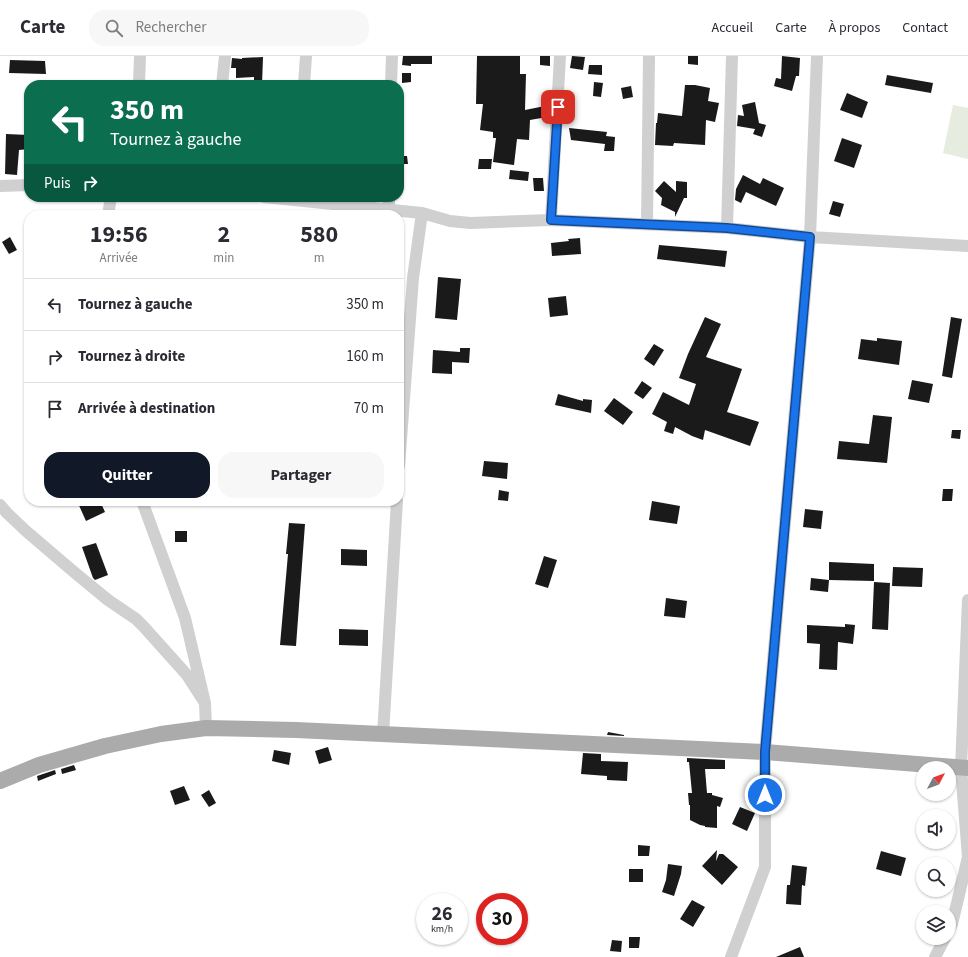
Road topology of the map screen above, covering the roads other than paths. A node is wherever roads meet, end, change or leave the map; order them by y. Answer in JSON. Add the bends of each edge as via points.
{"nodes":[{"id":1,"x":140,"y":56,"type":"edge"},
{"id":2,"x":225,"y":56,"type":"edge"},
{"id":3,"x":306,"y":56,"type":"edge"},
{"id":4,"x":392,"y":56,"type":"edge"},
{"id":5,"x":560,"y":56,"type":"edge"},
{"id":6,"x":648,"y":56,"type":"edge"},
{"id":7,"x":732,"y":56,"type":"edge"},
{"id":8,"x":817,"y":56,"type":"edge"},
{"id":9,"x":139,"y":80,"type":"edge"},
{"id":10,"x":223,"y":80,"type":"edge"},
{"id":11,"x":304,"y":80,"type":"edge"},
{"id":12,"x":391,"y":80,"type":"edge"},
{"id":13,"x":24,"y":185,"type":"edge"},
{"id":14,"x":0,"y":186,"type":"edge"},
{"id":15,"x":329,"y":202,"type":"edge"},
{"id":16,"x":389,"y":202,"type":"edge"},
{"id":17,"x":389,"y":210,"type":"joint"},
{"id":18,"x":404,"y":211,"type":"edge"},
{"id":19,"x":422,"y":213,"type":"junction"},
{"id":20,"x":551,"y":220,"type":"junction"},
{"id":21,"x":647,"y":224,"type":"junction"},
{"id":22,"x":727,"y":228,"type":"junction"},
{"id":23,"x":810,"y":237,"type":"junction"},
{"id":24,"x":968,"y":246,"type":"edge"},
{"id":25,"x":404,"y":399,"type":"edge"},
{"id":26,"x":0,"y":505,"type":"edge"},
{"id":27,"x":144,"y":506,"type":"edge"},
{"id":28,"x":397,"y":506,"type":"edge"},
{"id":29,"x":968,"y":600,"type":"edge"},
{"id":30,"x":205,"y":703,"type":"junction"},
{"id":31,"x":206,"y":728,"type":"junction"},
{"id":32,"x":383,"y":735,"type":"junction"},
{"id":33,"x":765,"y":752,"type":"junction"},
{"id":34,"x":964,"y":768,"type":"edge"},
{"id":35,"x":0,"y":781,"type":"edge"},
{"id":36,"x":956,"y":907,"type":"edge"},
{"id":37,"x":941,"y":945,"type":"edge"},
{"id":38,"x":730,"y":957,"type":"edge"},
{"id":39,"x":935,"y":957,"type":"edge"}],
"edges":[{"from":1,"to":9,"type":"street"},
{"from":2,"to":10,"type":"street"},
{"from":3,"to":11,"type":"street"},
{"from":4,"to":12,"type":"street"},
{"from":5,"to":20,"type":"street"},
{"from":6,"to":21,"type":"street"},
{"from":7,"to":22,"type":"street"},
{"from":8,"to":23,"type":"street"},
{"from":13,"to":14,"type":"street"},
{"from":15,"to":17,"type":"street"},
{"from":16,"to":17,"type":"street"},
{"from":18,"to":19,"type":"street"},
{"from":19,"to":20,"type":"street","via":[[470,224]]},
{"from":19,"to":25,"type":"street","via":[[413,278]]},
{"from":20,"to":21,"type":"street"},
{"from":21,"to":22,"type":"street"},
{"from":22,"to":23,"type":"street"},
{"from":23,"to":24,"type":"street"},
{"from":23,"to":33,"type":"street"},
{"from":26,"to":30,"type":"street","via":[[74,572],[136,619],[187,675]]},
{"from":27,"to":30,"type":"street","via":[[185,618]]},
{"from":28,"to":32,"type":"street"},
{"from":29,"to":34,"type":"street"},
{"from":30,"to":31,"type":"street"},
{"from":31,"to":32,"type":"main road"},
{"from":31,"to":35,"type":"main road","via":[[104,746],[39,765]]},
{"from":32,"to":33,"type":"main road"},
{"from":33,"to":34,"type":"main road"},
{"from":33,"to":38,"type":"street","via":[[765,867]]},
{"from":34,"to":36,"type":"street","via":[[968,857]]},
{"from":37,"to":39,"type":"street"}]}
